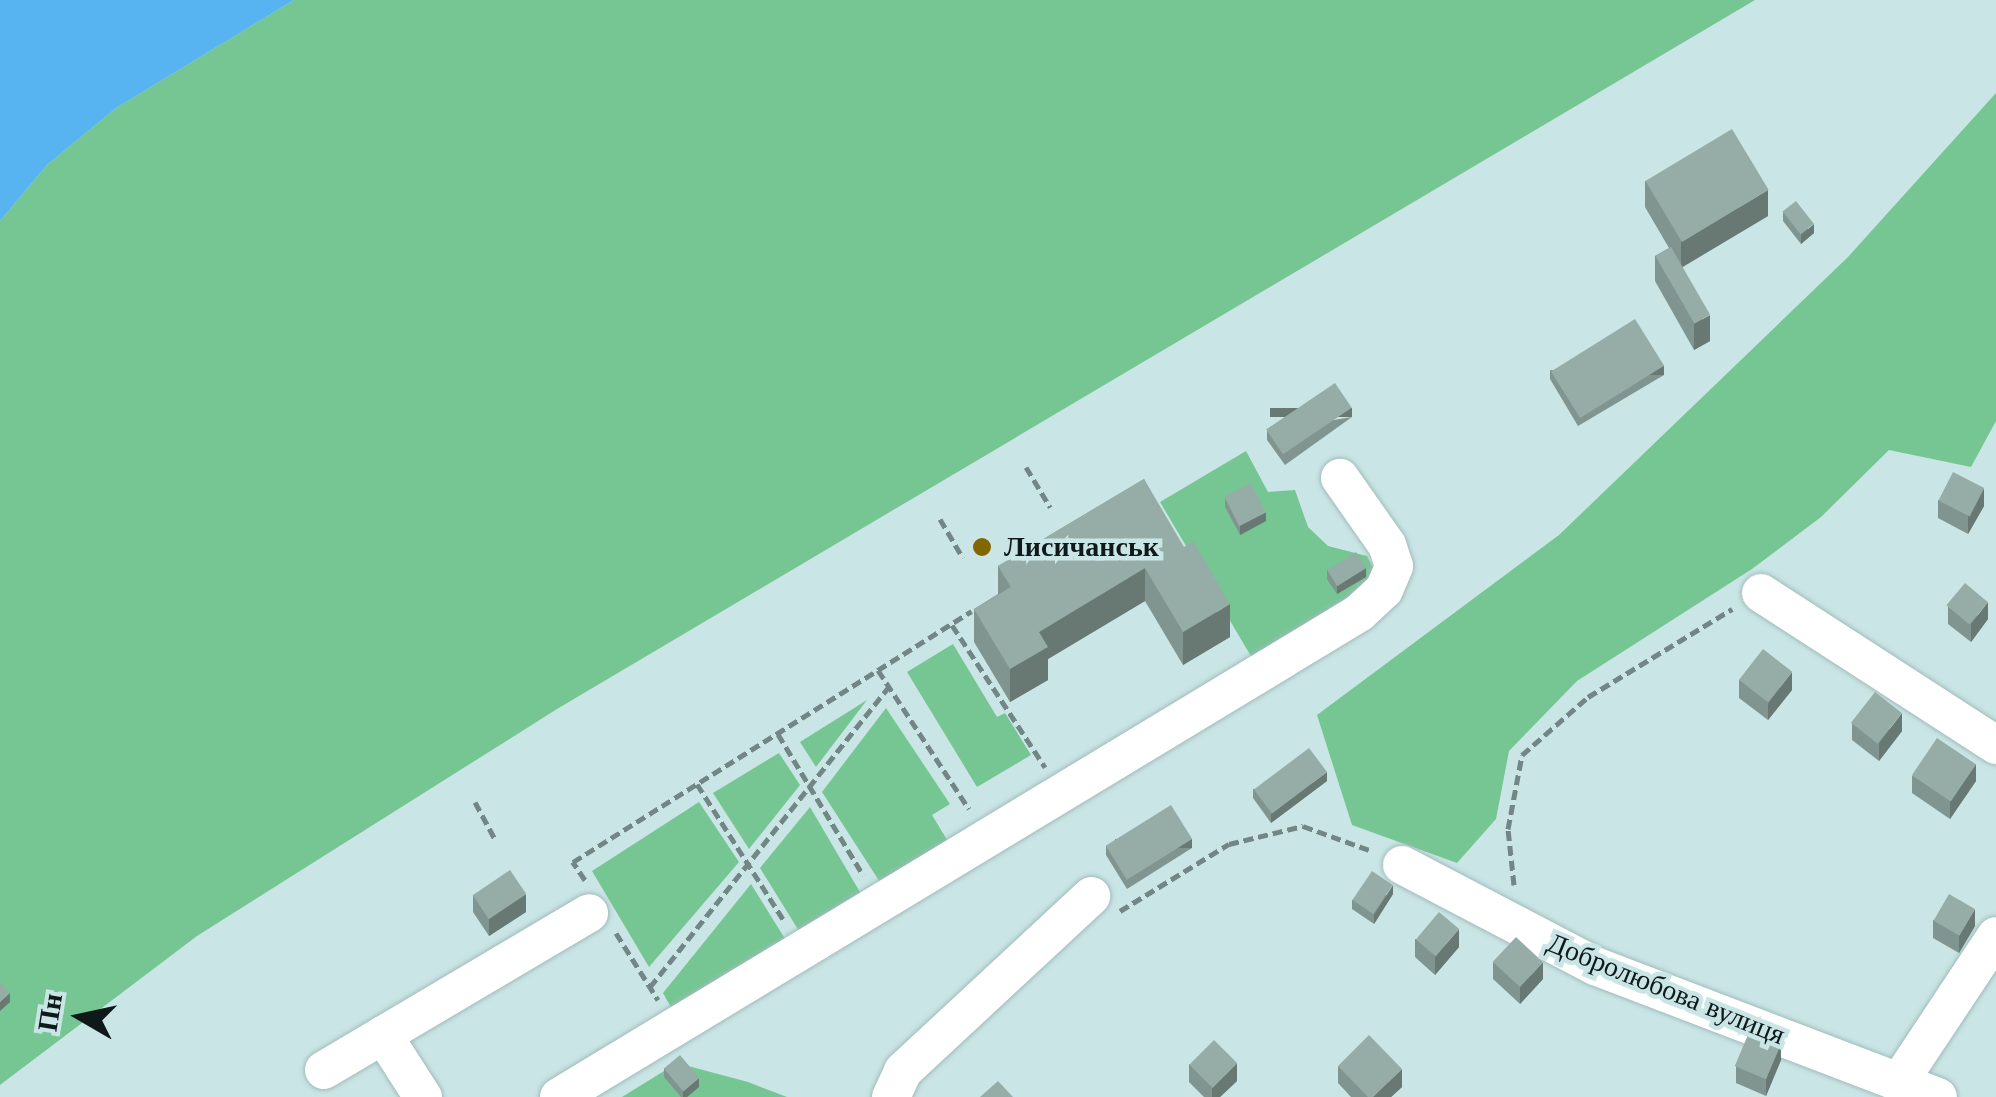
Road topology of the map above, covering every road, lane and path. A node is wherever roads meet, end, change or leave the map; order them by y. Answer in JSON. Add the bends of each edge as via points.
{"nodes":[{"id":1,"x":1026,"y":467,"type":"dead end"},
{"id":2,"x":1340,"y":478,"type":"dead end"},
{"id":3,"x":1050,"y":507,"type":"dead end"},
{"id":4,"x":940,"y":519,"type":"dead end"},
{"id":5,"x":963,"y":558,"type":"dead end"},
{"id":6,"x":1762,"y":593,"type":"joint"},
{"id":7,"x":972,"y":611,"type":"edge"},
{"id":8,"x":952,"y":624,"type":"junction"},
{"id":9,"x":878,"y":670,"type":"junction"},
{"id":10,"x":889,"y":686,"type":"junction"},
{"id":11,"x":777,"y":734,"type":"junction"},
{"id":12,"x":1996,"y":745,"type":"edge"},
{"id":13,"x":696,"y":784,"type":"junction"},
{"id":14,"x":810,"y":789,"type":"junction"},
{"id":15,"x":1063,"y":795,"type":"junction"},
{"id":16,"x":475,"y":802,"type":"dead end"},
{"id":17,"x":987,"y":837,"type":"junction"},
{"id":18,"x":496,"y":842,"type":"dead end"},
{"id":19,"x":1402,"y":865,"type":"joint"},
{"id":20,"x":748,"y":866,"type":"junction"},
{"id":21,"x":1091,"y":896,"type":"joint"},
{"id":22,"x":880,"y":903,"type":"junction"},
{"id":23,"x":598,"y":910,"type":"junction"},
{"id":24,"x":1529,"y":931,"type":"junction"},
{"id":25,"x":1996,"y":936,"type":"edge"},
{"id":26,"x":803,"y":950,"type":"junction"},
{"id":27,"x":650,"y":987,"type":"junction"},
{"id":28,"x":675,"y":1028,"type":"junction"},
{"id":29,"x":382,"y":1035,"type":"junction"},
{"id":30,"x":324,"y":1070,"type":"dead end"},
{"id":31,"x":1899,"y":1082,"type":"junction"},
{"id":32,"x":424,"y":1097,"type":"edge"},
{"id":33,"x":560,"y":1097,"type":"edge"},
{"id":34,"x":891,"y":1097,"type":"edge"},
{"id":35,"x":1938,"y":1097,"type":"edge"}],
"edges":[{"from":1,"to":3,"type":"path"},
{"from":2,"to":15,"type":"street","via":[[1387,544],[1394,566],[1384,590],[1326,638]]},
{"from":4,"to":5,"type":"path"},
{"from":6,"to":12,"type":"street"},
{"from":6,"to":24,"type":"path","via":[[1625,672],[1522,755],[1508,829],[1510,872]]},
{"from":7,"to":8,"type":"path"},
{"from":8,"to":9,"type":"path"},
{"from":8,"to":15,"type":"path"},
{"from":9,"to":10,"type":"path"},
{"from":9,"to":11,"type":"path"},
{"from":10,"to":14,"type":"path"},
{"from":10,"to":17,"type":"path"},
{"from":11,"to":13,"type":"path"},
{"from":11,"to":14,"type":"path"},
{"from":13,"to":20,"type":"path"},
{"from":13,"to":23,"type":"path","via":[[573,862]]},
{"from":14,"to":20,"type":"path"},
{"from":14,"to":22,"type":"path"},
{"from":15,"to":17,"type":"street"},
{"from":16,"to":18,"type":"path"},
{"from":17,"to":22,"type":"street"},
{"from":19,"to":21,"type":"path","via":[[1303,826],[1229,844],[1124,912]]},
{"from":19,"to":24,"type":"street","name":"Добролюбова вулиця"},
{"from":20,"to":26,"type":"path"},
{"from":20,"to":27,"type":"path"},
{"from":21,"to":34,"type":"street","via":[[903,1071]]},
{"from":22,"to":26,"type":"street"},
{"from":23,"to":27,"type":"path"},
{"from":23,"to":29,"type":"street"},
{"from":24,"to":31,"type":"street","name":"Добролюбова вулиця","via":[[1594,966]]},
{"from":25,"to":31,"type":"street"},
{"from":26,"to":28,"type":"street"},
{"from":27,"to":28,"type":"path"},
{"from":28,"to":33,"type":"street"},
{"from":29,"to":30,"type":"street"},
{"from":29,"to":32,"type":"street"},
{"from":31,"to":35,"type":"street","name":"Добролюбова вулиця"}]}
